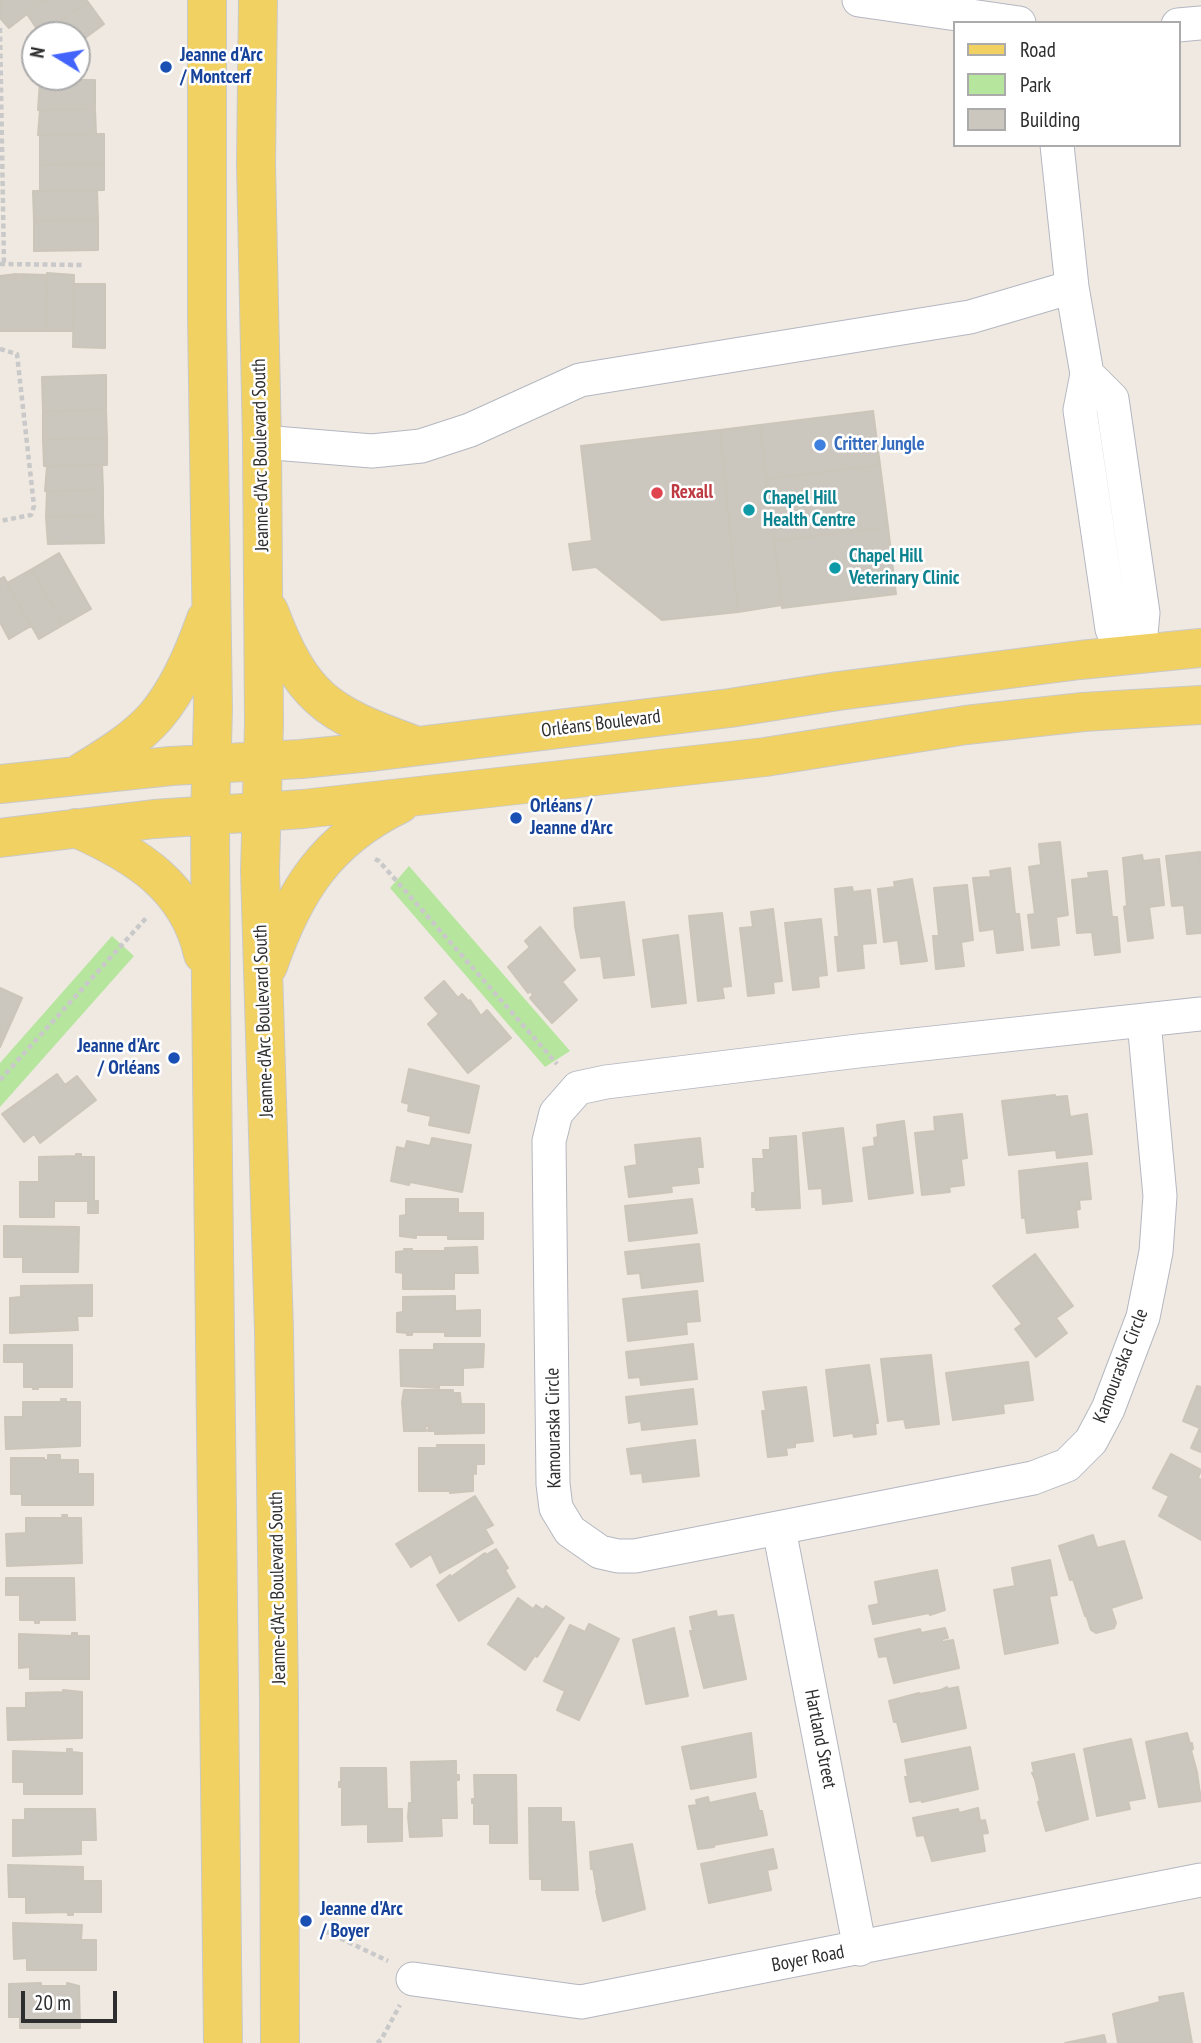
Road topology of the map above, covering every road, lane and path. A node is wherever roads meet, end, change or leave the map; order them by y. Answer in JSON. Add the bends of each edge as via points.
{"nodes":[{"id":1,"x":207,"y":0,"type":"edge"},
{"id":2,"x":258,"y":0,"type":"edge"},
{"id":3,"x":859,"y":0,"type":"edge"},
{"id":4,"x":1005,"y":21,"type":"edge"},
{"id":5,"x":1201,"y":23,"type":"edge"},
{"id":6,"x":1180,"y":25,"type":"edge"},
{"id":7,"x":0,"y":28,"type":"edge"},
{"id":8,"x":1057,"y":147,"type":"edge"},
{"id":9,"x":2,"y":264,"type":"edge"},
{"id":10,"x":83,"y":264,"type":"dead end"},
{"id":11,"x":1072,"y":287,"type":"junction"},
{"id":12,"x":0,"y":349,"type":"edge"},
{"id":13,"x":262,"y":442,"type":"junction"},
{"id":14,"x":0,"y":521,"type":"edge"},
{"id":15,"x":263,"y":588,"type":"junction"},
{"id":16,"x":212,"y":602,"type":"junction"},
{"id":17,"x":1201,"y":648,"type":"edge"},
{"id":18,"x":1139,"y":655,"type":"junction"},
{"id":19,"x":1201,"y":705,"type":"edge"},
{"id":20,"x":1146,"y":710,"type":"junction"},
{"id":21,"x":417,"y":746,"type":"junction"},
{"id":22,"x":262,"y":761,"type":"junction"},
{"id":23,"x":211,"y":764,"type":"junction"},
{"id":24,"x":78,"y":775,"type":"junction"},
{"id":25,"x":0,"y":784,"type":"edge"},
{"id":26,"x":412,"y":797,"type":"junction"},
{"id":27,"x":260,"y":813,"type":"junction"},
{"id":28,"x":210,"y":816,"type":"junction"},
{"id":29,"x":76,"y":828,"type":"junction"},
{"id":30,"x":0,"y":838,"type":"edge"},
{"id":31,"x":369,"y":857,"type":"dead end"},
{"id":32,"x":150,"y":914,"type":"dead end"},
{"id":33,"x":262,"y":982,"type":"junction"},
{"id":34,"x":211,"y":986,"type":"junction"},
{"id":35,"x":1201,"y":1014,"type":"edge"},
{"id":36,"x":1144,"y":1021,"type":"junction"},
{"id":37,"x":0,"y":1080,"type":"edge"},
{"id":38,"x":578,"y":1088,"type":"junction"},
{"id":39,"x":779,"y":1530,"type":"junction"},
{"id":40,"x":1201,"y":1880,"type":"edge"},
{"id":41,"x":324,"y":1931,"type":"dead end"},
{"id":42,"x":860,"y":1949,"type":"junction"},
{"id":43,"x":413,"y":1979,"type":"junction"},
{"id":44,"x":223,"y":2043,"type":"edge"},
{"id":45,"x":280,"y":2043,"type":"edge"},
{"id":46,"x":377,"y":2043,"type":"edge"}],
"edges":[{"from":1,"to":16,"type":"main road"},
{"from":2,"to":13,"type":"main road","name":"Jeanne-d'Arc Boulevard South"},
{"from":3,"to":4,"type":"street"},
{"from":5,"to":6,"type":"street"},
{"from":7,"to":9,"type":"path"},
{"from":8,"to":11,"type":"street"},
{"from":9,"to":10,"type":"path"},
{"from":11,"to":13,"type":"street","via":[[970,317],[580,380],[470,430],[421,446],[372,451]]},
{"from":11,"to":18,"type":"street","via":[[1087,374],[1112,399],[1143,613]]},
{"from":12,"to":14,"type":"path","via":[[17,354],[34,506],[32,515]]},
{"from":13,"to":15,"type":"main road","name":"Jeanne-d'Arc Boulevard South"},
{"from":15,"to":21,"type":"main road","via":[[292,663],[317,697],[350,719]]},
{"from":15,"to":22,"type":"main road","name":"Jeanne-d'Arc Boulevard South"},
{"from":16,"to":23,"type":"main road"},
{"from":16,"to":24,"type":"main road","via":[[188,664],[155,717]]},
{"from":17,"to":18,"type":"main road","name":"Orléans Boulevard"},
{"from":18,"to":20,"type":"main road"},
{"from":18,"to":21,"type":"main road","name":"Orléans Boulevard"},
{"from":19,"to":20,"type":"main road"},
{"from":20,"to":26,"type":"main road","via":[[966,725],[765,757]]},
{"from":21,"to":22,"type":"main road","name":"Orléans Boulevard"},
{"from":22,"to":23,"type":"main road","name":"Orléans Boulevard"},
{"from":22,"to":27,"type":"main road","name":"Jeanne-d'Arc Boulevard South"},
{"from":23,"to":24,"type":"main road","name":"Orléans Boulevard"},
{"from":23,"to":28,"type":"main road"},
{"from":24,"to":25,"type":"main road","name":"Orléans Boulevard"},
{"from":26,"to":27,"type":"main road"},
{"from":26,"to":33,"type":"main road","via":[[365,824],[321,861],[296,903]]},
{"from":27,"to":28,"type":"main road"},
{"from":27,"to":33,"type":"main road","name":"Jeanne-d'Arc Boulevard South"},
{"from":28,"to":29,"type":"main road"},
{"from":28,"to":34,"type":"main road"},
{"from":29,"to":30,"type":"main road"},
{"from":29,"to":34,"type":"main road","via":[[138,859],[176,894],[198,936]]},
{"from":31,"to":38,"type":"path","via":[[379,861]]},
{"from":32,"to":37,"type":"path"},
{"from":33,"to":45,"type":"main road","name":"Jeanne-d'Arc Boulevard South","via":[[274,1331]]},
{"from":34,"to":44,"type":"main road"},
{"from":35,"to":36,"type":"street"},
{"from":36,"to":38,"type":"street","via":[[858,1051]]},
{"from":36,"to":39,"type":"street","name":"Kamouraska Circle","via":[[1160,1196],[1156,1252],[1143,1317],[1091,1441],[1067,1465],[1033,1478]]},
{"from":38,"to":39,"type":"street","name":"Kamouraska Circle","via":[[556,1113],[549,1141],[556,1508],[570,1531],[600,1552],[618,1556]]},
{"from":39,"to":42,"type":"street","name":"Hartland Street"},
{"from":40,"to":42,"type":"street","name":"Boyer Road"},
{"from":41,"to":43,"type":"path","via":[[384,1958]]},
{"from":42,"to":43,"type":"street","name":"Boyer Road","via":[[581,2002]]},
{"from":43,"to":46,"type":"path"}]}
